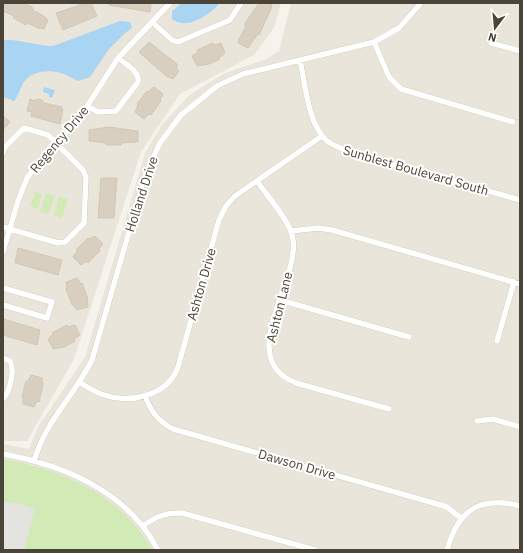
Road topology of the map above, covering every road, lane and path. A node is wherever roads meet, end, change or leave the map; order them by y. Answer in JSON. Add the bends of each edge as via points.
{"nodes":[{"id":1,"x":170,"y":3,"type":"edge"},
{"id":2,"x":241,"y":3,"type":"edge"},
{"id":3,"x":421,"y":3,"type":"edge"},
{"id":4,"x":152,"y":22,"type":"junction"},
{"id":5,"x":374,"y":42,"type":"junction"},
{"id":6,"x":491,"y":43,"type":"dead end"},
{"id":7,"x":520,"y":51,"type":"edge"},
{"id":8,"x":118,"y":58,"type":"junction"},
{"id":9,"x":300,"y":60,"type":"junction"},
{"id":10,"x":87,"y":106,"type":"junction"},
{"id":11,"x":513,"y":122,"type":"dead end"},
{"id":12,"x":322,"y":136,"type":"junction"},
{"id":13,"x":56,"y":143,"type":"junction"},
{"id":14,"x":3,"y":153,"type":"edge"},
{"id":15,"x":257,"y":181,"type":"junction"},
{"id":16,"x":520,"y":200,"type":"edge"},
{"id":17,"x":3,"y":227,"type":"edge"},
{"id":18,"x":10,"y":229,"type":"junction"},
{"id":19,"x":291,"y":231,"type":"junction"},
{"id":20,"x":3,"y":252,"type":"edge"},
{"id":21,"x":517,"y":283,"type":"edge"},
{"id":22,"x":3,"y":288,"type":"edge"},
{"id":23,"x":280,"y":300,"type":"junction"},
{"id":24,"x":3,"y":305,"type":"edge"},
{"id":25,"x":409,"y":336,"type":"dead end"},
{"id":26,"x":497,"y":341,"type":"dead end"},
{"id":27,"x":3,"y":358,"type":"edge"},
{"id":28,"x":79,"y":382,"type":"junction"},
{"id":29,"x":145,"y":395,"type":"junction"},
{"id":30,"x":3,"y":399,"type":"edge"},
{"id":31,"x":389,"y":409,"type":"dead end"},
{"id":32,"x":477,"y":421,"type":"dead end"},
{"id":33,"x":520,"y":427,"type":"edge"},
{"id":34,"x":3,"y":454,"type":"edge"},
{"id":35,"x":34,"y":461,"type":"junction"},
{"id":36,"x":520,"y":506,"type":"edge"},
{"id":37,"x":461,"y":518,"type":"junction"},
{"id":38,"x":143,"y":526,"type":"junction"},
{"id":39,"x":158,"y":550,"type":"edge"},
{"id":40,"x":315,"y":550,"type":"edge"},
{"id":41,"x":447,"y":550,"type":"edge"}],
"edges":[{"from":1,"to":4,"type":"street","name":"Regency Drive"},
{"from":2,"to":4,"type":"street","via":[[230,20],[178,42],[172,40]]},
{"from":3,"to":5,"type":"street","name":"Holland Drive","via":[[399,28]]},
{"from":4,"to":8,"type":"street","name":"Regency Drive"},
{"from":5,"to":9,"type":"street","name":"Holland Drive"},
{"from":5,"to":11,"type":"street","via":[[389,77],[401,89]]},
{"from":6,"to":7,"type":"street"},
{"from":8,"to":10,"type":"street","name":"Regency Drive"},
{"from":8,"to":10,"type":"street","via":[[136,72],[138,82],[116,111],[98,112]]},
{"from":9,"to":12,"type":"street","name":"Sunblest Boulevard South","via":[[313,119]]},
{"from":9,"to":28,"type":"street","name":"Holland Drive","via":[[254,70],[217,86],[181,115],[164,137],[146,173],[94,353]]},
{"from":10,"to":13,"type":"street","name":"Regency Drive","via":[[79,119]]},
{"from":12,"to":15,"type":"street","name":"Ashton Drive"},
{"from":12,"to":16,"type":"street","name":"Sunblest Boulevard South","via":[[345,150]]},
{"from":13,"to":14,"type":"street","via":[[48,135],[24,128]]},
{"from":13,"to":18,"type":"street","name":"Regency Drive","via":[[27,178]]},
{"from":13,"to":18,"type":"street","via":[[86,173],[84,223],[62,243]]},
{"from":15,"to":19,"type":"street","name":"Ashton Lane"},
{"from":15,"to":29,"type":"street","name":"Ashton Drive","via":[[232,198],[221,213],[174,374],[162,389]]},
{"from":17,"to":18,"type":"street"},
{"from":18,"to":20,"type":"street","name":"Regency Drive"},
{"from":19,"to":21,"type":"street","via":[[325,228]]},
{"from":19,"to":23,"type":"street","name":"Ashton Lane","via":[[294,249]]},
{"from":21,"to":26,"type":"street"},
{"from":22,"to":24,"type":"street","via":[[52,302],[47,318]]},
{"from":23,"to":25,"type":"street"},
{"from":23,"to":31,"type":"street","name":"Ashton Lane","via":[[268,346],[271,360],[280,374],[296,383]]},
{"from":27,"to":30,"type":"street","via":[[12,364],[11,378]]},
{"from":28,"to":29,"type":"street","name":"Ashton Drive","via":[[95,392],[111,397]]},
{"from":28,"to":35,"type":"street","name":"Holland Drive","via":[[48,426]]},
{"from":29,"to":37,"type":"street","name":"Dawson Drive","via":[[155,415],[173,428],[436,504]]},
{"from":32,"to":33,"type":"street","via":[[493,419]]},
{"from":34,"to":35,"type":"street"},
{"from":35,"to":38,"type":"street","via":[[67,472],[98,487]]},
{"from":36,"to":37,"type":"street","via":[[490,502],[478,506]]},
{"from":37,"to":41,"type":"street","via":[[451,535]]},
{"from":38,"to":39,"type":"street"},
{"from":38,"to":40,"type":"street","via":[[160,516],[182,513]]}]}
